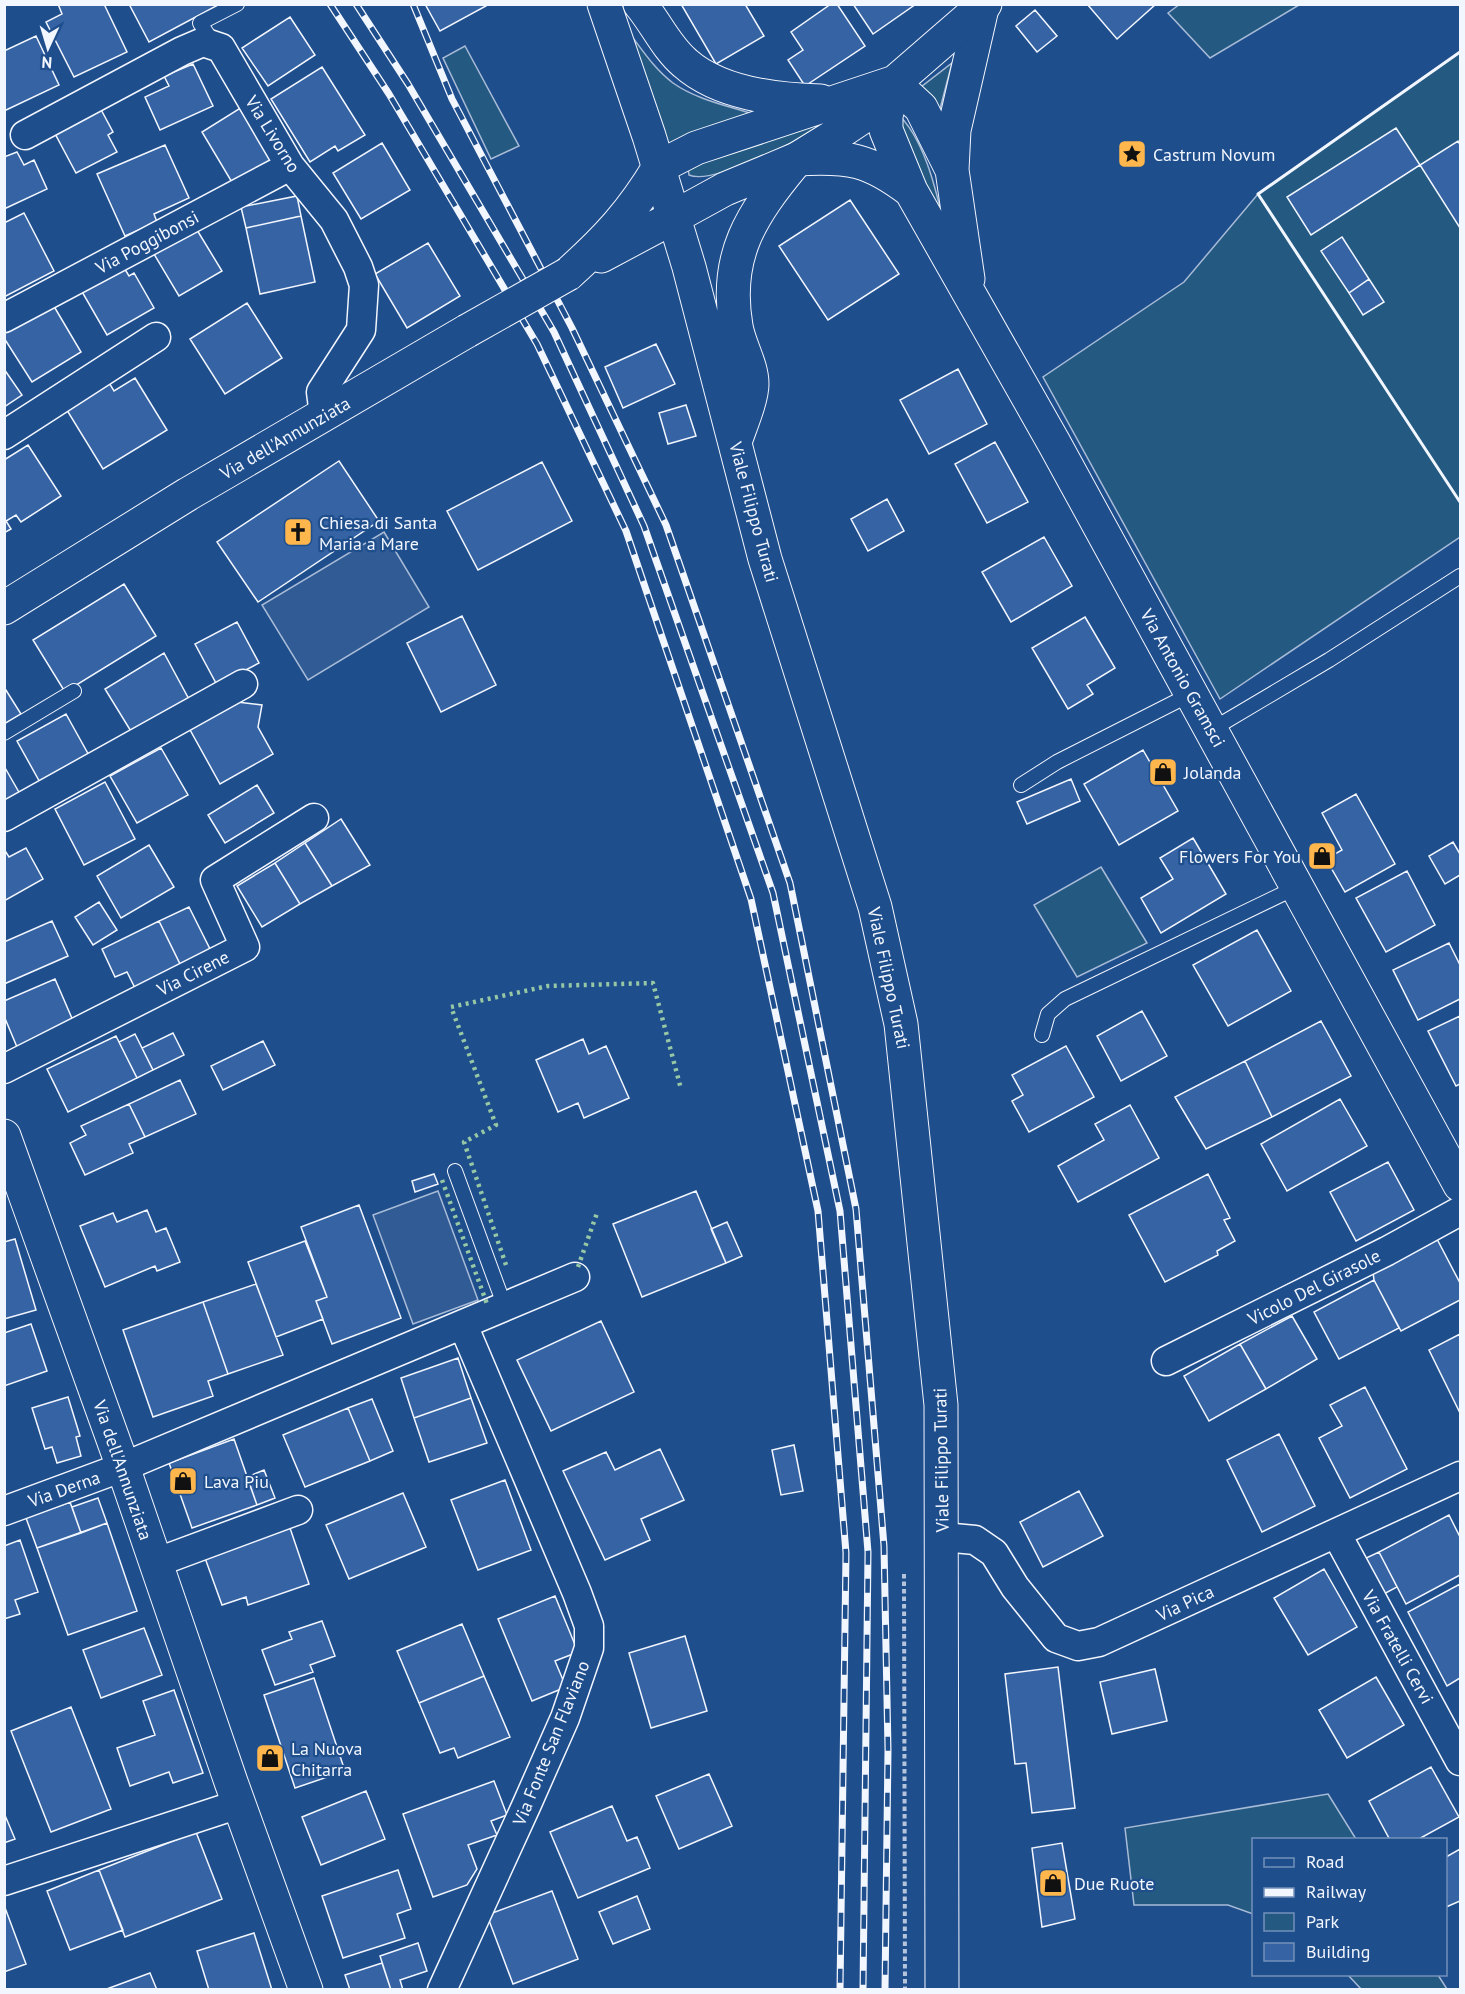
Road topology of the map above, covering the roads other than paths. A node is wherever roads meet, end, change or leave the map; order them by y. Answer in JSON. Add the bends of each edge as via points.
{"nodes":[{"id":1,"x":237,"y":4,"type":"edge"},
{"id":2,"x":604,"y":4,"type":"edge"},
{"id":3,"x":640,"y":4,"type":"edge"},
{"id":4,"x":984,"y":6,"type":"edge"},
{"id":5,"x":215,"y":46,"type":"junction"},
{"id":6,"x":894,"y":83,"type":"junction"},
{"id":7,"x":838,"y":101,"type":"junction"},
{"id":8,"x":25,"y":135,"type":"dead end"},
{"id":9,"x":796,"y":159,"type":"junction"},
{"id":10,"x":290,"y":166,"type":"junction"},
{"id":11,"x":659,"y":167,"type":"junction"},
{"id":12,"x":952,"y":170,"type":"junction"},
{"id":13,"x":911,"y":191,"type":"junction"},
{"id":14,"x":674,"y":217,"type":"junction"},
{"id":15,"x":568,"y":274,"type":"junction"},
{"id":16,"x":971,"y":299,"type":"junction"},
{"id":17,"x":4,"y":318,"type":"edge"},
{"id":18,"x":156,"y":337,"type":"dead end"},
{"id":19,"x":324,"y":415,"type":"junction"},
{"id":20,"x":4,"y":435,"type":"edge"},
{"id":21,"x":735,"y":442,"type":"junction"},
{"id":22,"x":1461,"y":576,"type":"edge"},
{"id":23,"x":4,"y":608,"type":"edge"},
{"id":24,"x":243,"y":684,"type":"dead end"},
{"id":25,"x":74,"y":691,"type":"dead end"},
{"id":26,"x":1191,"y":694,"type":"junction"},
{"id":27,"x":1211,"y":730,"type":"junction"},
{"id":28,"x":4,"y":733,"type":"edge"},
{"id":29,"x":1021,"y":785,"type":"dead end"},
{"id":30,"x":4,"y":817,"type":"edge"},
{"id":31,"x":314,"y":818,"type":"dead end"},
{"id":32,"x":1299,"y":886,"type":"junction"},
{"id":33,"x":1042,"y":1035,"type":"dead end"},
{"id":34,"x":4,"y":1069,"type":"edge"},
{"id":35,"x":4,"y":1136,"type":"edge"},
{"id":36,"x":455,"y":1171,"type":"dead end"},
{"id":37,"x":1461,"y":1185,"type":"edge"},
{"id":38,"x":15,"y":1198,"type":"edge"},
{"id":39,"x":1461,"y":1211,"type":"edge"},
{"id":40,"x":575,"y":1277,"type":"dead end"},
{"id":41,"x":505,"y":1307,"type":"junction"},
{"id":42,"x":463,"y":1325,"type":"junction"},
{"id":43,"x":1166,"y":1361,"type":"dead end"},
{"id":44,"x":123,"y":1467,"type":"junction"},
{"id":45,"x":1460,"y":1479,"type":"edge"},
{"id":46,"x":298,"y":1510,"type":"dead end"},
{"id":47,"x":4,"y":1511,"type":"edge"},
{"id":48,"x":1336,"y":1533,"type":"junction"},
{"id":49,"x":943,"y":1537,"type":"junction"},
{"id":50,"x":155,"y":1563,"type":"junction"},
{"id":51,"x":1461,"y":1761,"type":"edge"},
{"id":52,"x":239,"y":1804,"type":"junction"},
{"id":53,"x":4,"y":1881,"type":"edge"},
{"id":54,"x":306,"y":1989,"type":"edge"},
{"id":55,"x":442,"y":1989,"type":"edge"},
{"id":56,"x":942,"y":1989,"type":"edge"}],
"edges":[{"from":1,"to":5,"type":"lane","via":[[200,23]]},
{"from":2,"to":11,"type":"street","name":"Viale Filippo Turati"},
{"from":3,"to":7,"type":"street","via":[[685,63],[720,85],[789,100]]},
{"from":4,"to":6,"type":"street"},
{"from":4,"to":12,"type":"street","name":"Via Antonio Gramsci","via":[[960,95]]},
{"from":5,"to":8,"type":"street","via":[[203,42],[182,51]]},
{"from":5,"to":10,"type":"street","name":"Via Livorno","via":[[221,48]]},
{"from":6,"to":7,"type":"street"},
{"from":6,"to":9,"type":"street","via":[[861,118]]},
{"from":6,"to":12,"type":"street","name":"Via Antonio Gramsci","via":[[921,108]]},
{"from":6,"to":13,"type":"street","name":"Via Antonio Gramsci","via":[[886,130]]},
{"from":7,"to":11,"type":"street","via":[[696,148]]},
{"from":9,"to":13,"type":"street","name":"Via Antonio Gramsci","via":[[852,160],[884,170]]},
{"from":9,"to":14,"type":"street","name":"Via dell'Annunziata","via":[[725,189]]},
{"from":9,"to":21,"type":"street","via":[[765,199],[736,256],[732,282],[736,326],[752,385]]},
{"from":10,"to":17,"type":"street","name":"Via Poggibonsi"},
{"from":10,"to":19,"type":"street","name":"Via Livorno","via":[[334,220],[364,285],[361,330],[321,392]]},
{"from":11,"to":14,"type":"street","name":"Viale Filippo Turati"},
{"from":11,"to":15,"type":"street","name":"Via dell'Annunziata","via":[[612,234]]},
{"from":12,"to":16,"type":"street","name":"Via Antonio Gramsci"},
{"from":13,"to":16,"type":"street","name":"Via Antonio Gramsci"},
{"from":14,"to":15,"type":"street","name":"Via dell'Annunziata"},
{"from":14,"to":21,"type":"street","name":"Viale Filippo Turati"},
{"from":15,"to":19,"type":"street","name":"Via dell'Annunziata","bridge":true},
{"from":16,"to":26,"type":"street","name":"Via Antonio Gramsci"},
{"from":18,"to":20,"type":"street"},
{"from":19,"to":23,"type":"street","name":"Via dell'Annunziata"},
{"from":21,"to":49,"type":"street","name":"Viale Filippo Turati","via":[[765,559],[875,907],[902,1024],[941,1405]]},
{"from":22,"to":27,"type":"lane"},
{"from":24,"to":30,"type":"street"},
{"from":25,"to":28,"type":"lane"},
{"from":26,"to":27,"type":"street","name":"Via Antonio Gramsci"},
{"from":26,"to":29,"type":"lane"},
{"from":27,"to":32,"type":"street","name":"Via Antonio Gramsci"},
{"from":31,"to":34,"type":"street","name":"Via Cirene","via":[[215,880],[245,946]]},
{"from":32,"to":33,"type":"lane","via":[[1065,999],[1048,1014]]},
{"from":32,"to":37,"type":"street","name":"Via Antonio Gramsci"},
{"from":35,"to":38,"type":"street","name":"Via dell'Annunziata"},
{"from":36,"to":41,"type":"lane"},
{"from":38,"to":44,"type":"street","name":"Via dell'Annunziata"},
{"from":39,"to":43,"type":"street","name":"Vicolo Del Girasole"},
{"from":40,"to":41,"type":"street"},
{"from":41,"to":42,"type":"street"},
{"from":42,"to":44,"type":"street"},
{"from":42,"to":55,"type":"street","name":"Via Fonte San Flaviano","via":[[577,1593],[589,1626],[589,1648],[565,1718]]},
{"from":44,"to":47,"type":"street","name":"Via Derna"},
{"from":44,"to":50,"type":"street","name":"Via dell'Annunziata"},
{"from":45,"to":48,"type":"street","name":"Via Pica"},
{"from":46,"to":50,"type":"street"},
{"from":48,"to":49,"type":"street","name":"Via Pica","via":[[1099,1642],[1078,1646],[1056,1638],[1015,1587],[994,1553],[975,1540]]},
{"from":48,"to":51,"type":"street","name":"Via Fratelli Cervi"},
{"from":49,"to":56,"type":"street","name":"Viale Filippo Turati"},
{"from":50,"to":52,"type":"street","name":"Via dell'Annunziata"},
{"from":52,"to":53,"type":"street"},
{"from":52,"to":54,"type":"street","name":"Via dell'Annunziata"}]}
